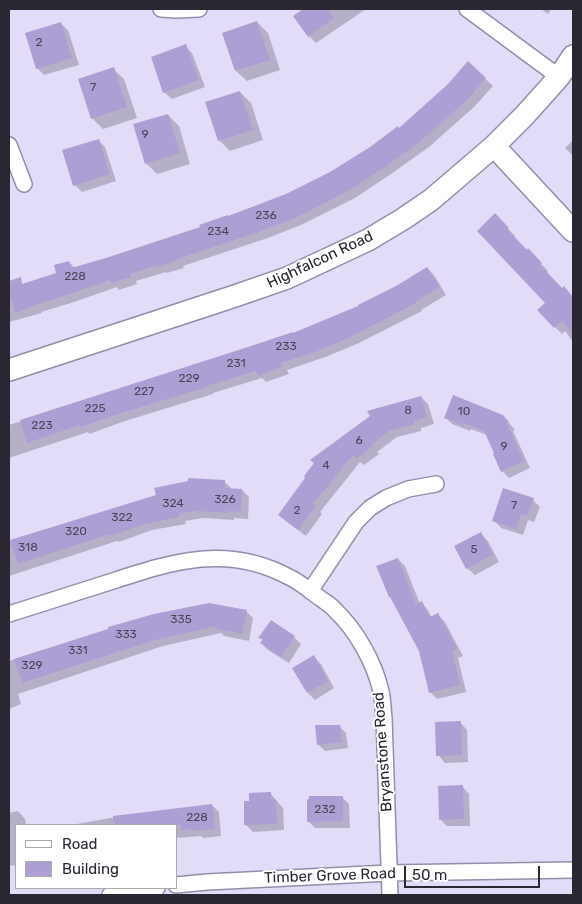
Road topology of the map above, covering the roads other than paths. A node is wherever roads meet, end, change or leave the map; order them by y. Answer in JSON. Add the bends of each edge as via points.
{"nodes":[{"id":1,"x":161,"y":9,"type":"edge"},
{"id":2,"x":199,"y":9,"type":"edge"},
{"id":3,"x":467,"y":9,"type":"edge"},
{"id":4,"x":573,"y":56,"type":"edge"},
{"id":5,"x":559,"y":77,"type":"junction"},
{"id":6,"x":9,"y":145,"type":"edge"},
{"id":7,"x":494,"y":146,"type":"junction"},
{"id":8,"x":24,"y":184,"type":"dead end"},
{"id":9,"x":573,"y":231,"type":"edge"},
{"id":10,"x":9,"y":370,"type":"edge"},
{"id":11,"x":436,"y":484,"type":"dead end"},
{"id":12,"x":310,"y":590,"type":"junction"},
{"id":13,"x":9,"y":614,"type":"edge"},
{"id":14,"x":573,"y":870,"type":"edge"},
{"id":15,"x":389,"y":873,"type":"junction"},
{"id":16,"x":178,"y":885,"type":"edge"},
{"id":17,"x":150,"y":889,"type":"edge"},
{"id":18,"x":110,"y":895,"type":"edge"},
{"id":19,"x":390,"y":895,"type":"edge"}],
"edges":[{"from":1,"to":2,"type":"street"},
{"from":3,"to":5,"type":"street"},
{"from":4,"to":5,"type":"street","name":"Highfalcon Road"},
{"from":5,"to":7,"type":"street","name":"Highfalcon Road"},
{"from":6,"to":8,"type":"street"},
{"from":7,"to":9,"type":"street"},
{"from":7,"to":10,"type":"street","name":"Highfalcon Road","via":[[431,200],[368,240],[334,257],[250,291]]},
{"from":11,"to":12,"type":"street","via":[[408,489],[370,508],[356,522]]},
{"from":12,"to":13,"type":"street","name":"Bryanstone Road","via":[[268,567],[209,558],[152,568]]},
{"from":12,"to":15,"type":"street","name":"Bryanstone Road","via":[[352,629],[374,670],[381,692]]},
{"from":14,"to":15,"type":"street","name":"Timber Grove Road"},
{"from":15,"to":16,"type":"street","name":"Timber Grove Road"},
{"from":15,"to":19,"type":"street","name":"Bryanstone Road"},
{"from":17,"to":18,"type":"street"}]}
